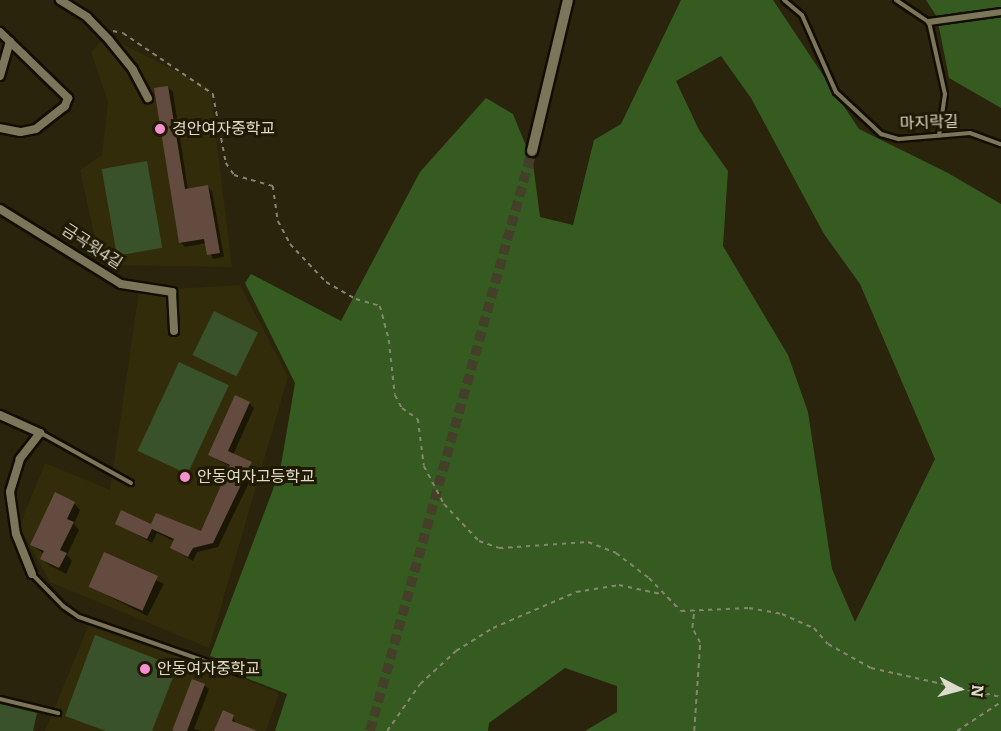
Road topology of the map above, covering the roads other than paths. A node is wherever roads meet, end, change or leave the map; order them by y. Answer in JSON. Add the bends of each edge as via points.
{"nodes":[{"id":1,"x":60,"y":0,"type":"edge"},
{"id":2,"x":568,"y":0,"type":"edge"},
{"id":3,"x":784,"y":0,"type":"edge"},
{"id":4,"x":896,"y":0,"type":"edge"},
{"id":5,"x":1001,"y":12,"type":"edge"},
{"id":6,"x":929,"y":22,"type":"junction"},
{"id":7,"x":0,"y":32,"type":"edge"},
{"id":8,"x":10,"y":41,"type":"junction"},
{"id":9,"x":0,"y":76,"type":"edge"},
{"id":10,"x":148,"y":98,"type":"dead end"},
{"id":11,"x":0,"y":128,"type":"edge"},
{"id":12,"x":939,"y":136,"type":"junction"},
{"id":13,"x":1001,"y":144,"type":"edge"},
{"id":14,"x":532,"y":151,"type":"tunnel mouth"},
{"id":15,"x":0,"y":209,"type":"edge"},
{"id":16,"x":174,"y":331,"type":"dead end"},
{"id":17,"x":0,"y":415,"type":"edge"},
{"id":18,"x":40,"y":433,"type":"junction"},
{"id":19,"x":131,"y":483,"type":"dead end"},
{"id":20,"x":32,"y":574,"type":"joint"},
{"id":21,"x":242,"y":674,"type":"dead end"},
{"id":22,"x":0,"y":699,"type":"edge"},
{"id":23,"x":58,"y":712,"type":"dead end"}],
"edges":[{"from":1,"to":10,"type":"street","via":[[87,17],[109,40],[133,70]]},
{"from":2,"to":14,"type":"street"},
{"from":3,"to":12,"type":"lane","name":"마지락길","via":[[802,15],[819,45],[836,92],[851,109],[881,134],[899,139]]},
{"from":4,"to":6,"type":"lane"},
{"from":5,"to":6,"type":"street"},
{"from":6,"to":12,"type":"lane","via":[[945,94]]},
{"from":7,"to":8,"type":"street"},
{"from":8,"to":9,"type":"street"},
{"from":8,"to":11,"type":"street","via":[[66,95],[68,103],[36,129],[20,132]]},
{"from":12,"to":13,"type":"lane","name":"마지락길","via":[[970,133]]},
{"from":15,"to":16,"type":"street","name":"금곡윗4길","via":[[121,284],[172,292]]},
{"from":17,"to":18,"type":"street"},
{"from":18,"to":19,"type":"lane"},
{"from":18,"to":20,"type":"street","via":[[20,459],[10,492],[16,534]]},
{"from":20,"to":21,"type":"lane","via":[[79,617]]},
{"from":22,"to":23,"type":"lane"}]}
